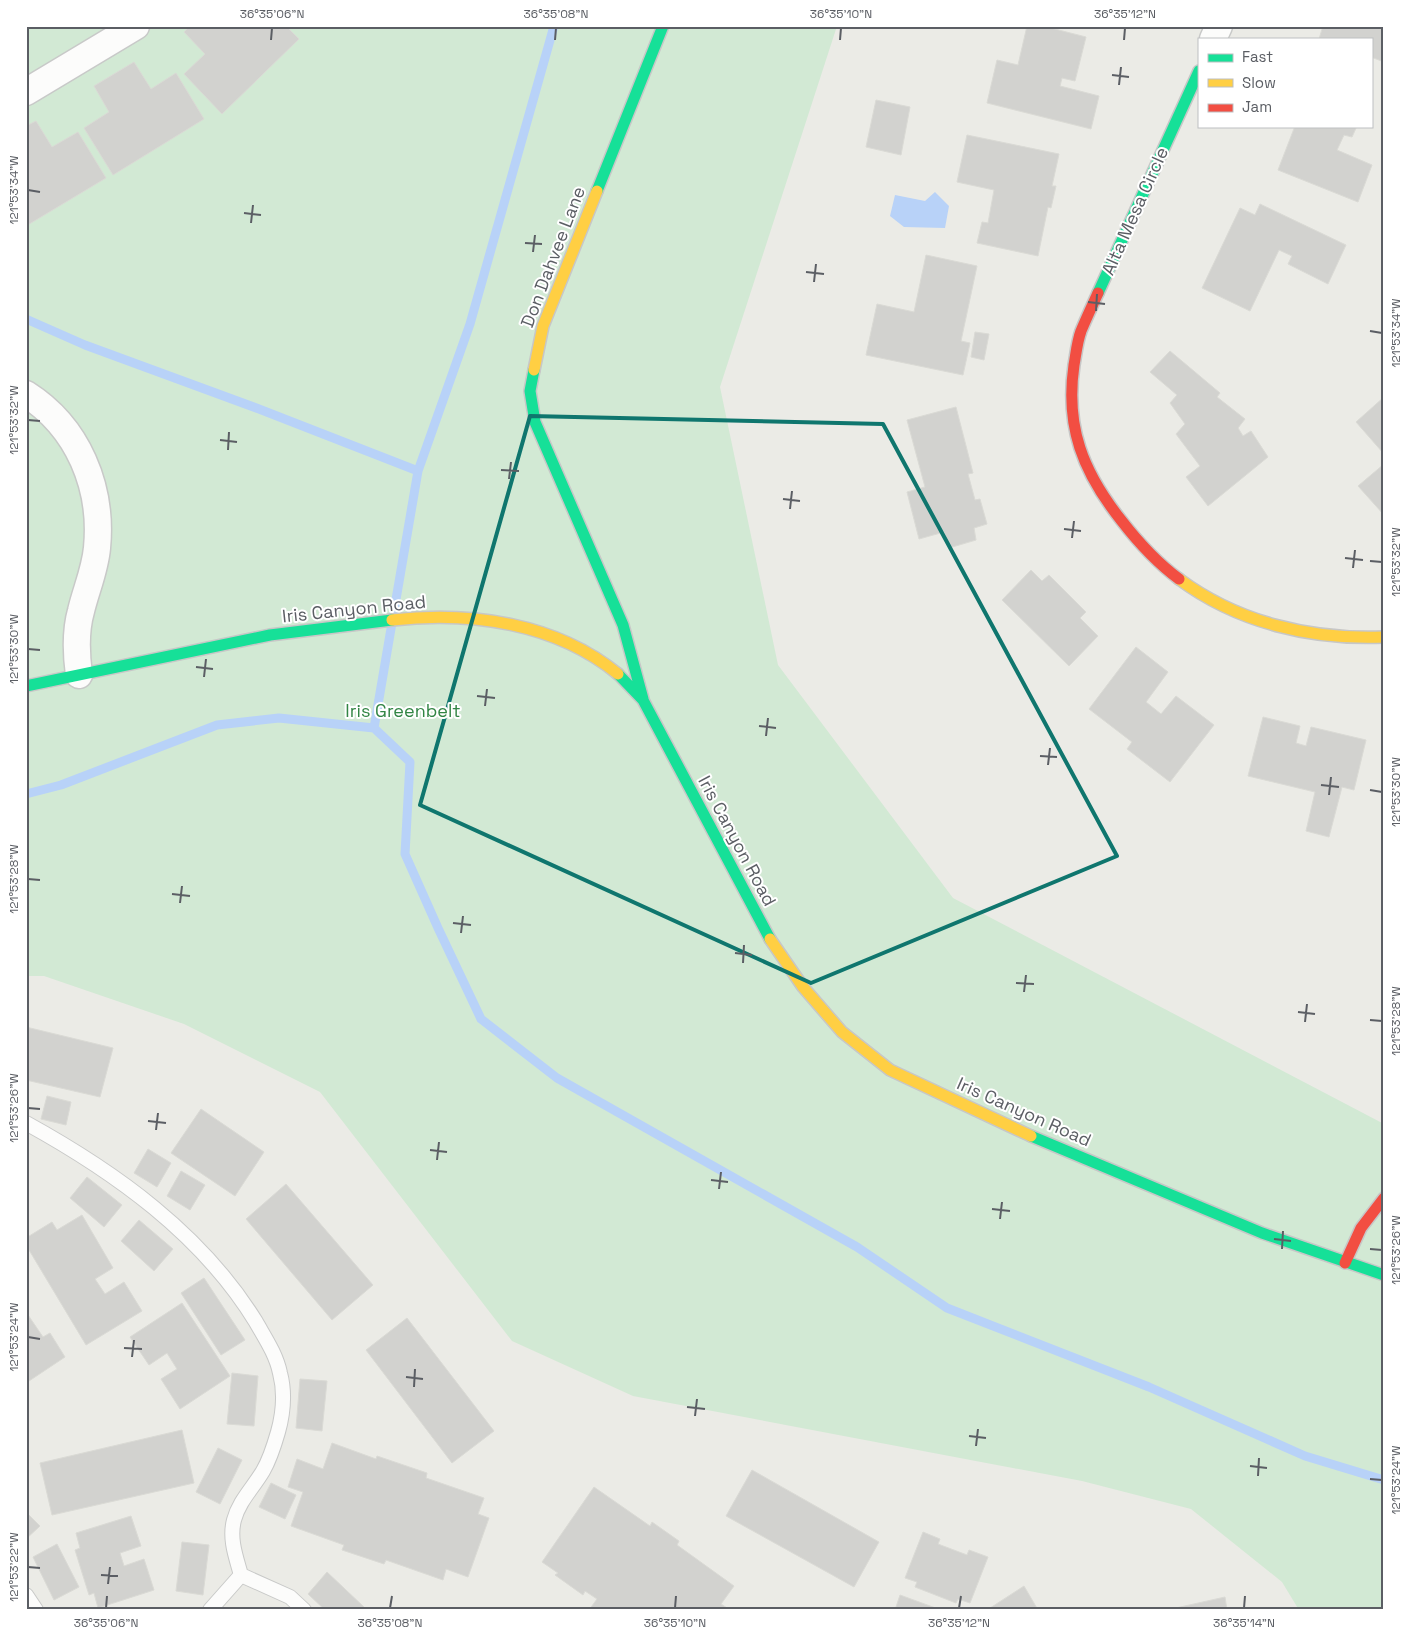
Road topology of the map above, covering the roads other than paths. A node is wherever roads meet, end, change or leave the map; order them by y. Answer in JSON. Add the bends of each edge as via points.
{"nodes":[{"id":1,"x":136,"y":26,"type":"edge"},
{"id":2,"x":663,"y":26,"type":"edge"},
{"id":3,"x":1219,"y":26,"type":"edge"},
{"id":4,"x":1213,"y":38,"type":"edge"},
{"id":5,"x":1198,"y":72,"type":"edge"},
{"id":6,"x":26,"y":92,"type":"edge"},
{"id":7,"x":26,"y":394,"type":"edge"},
{"id":8,"x":1384,"y":637,"type":"edge"},
{"id":9,"x":79,"y":675,"type":"junction"},
{"id":10,"x":26,"y":686,"type":"edge"},
{"id":11,"x":643,"y":700,"type":"junction"},
{"id":12,"x":26,"y":1123,"type":"edge"},
{"id":13,"x":1384,"y":1198,"type":"edge"},
{"id":14,"x":1346,"y":1263,"type":"junction"},
{"id":15,"x":1384,"y":1275,"type":"edge"},
{"id":16,"x":241,"y":1575,"type":"junction"},
{"id":17,"x":26,"y":1595,"type":"edge"},
{"id":18,"x":36,"y":1610,"type":"edge"},
{"id":19,"x":210,"y":1610,"type":"edge"},
{"id":20,"x":304,"y":1610,"type":"edge"}],
"edges":[{"from":1,"to":6,"type":"street"},
{"from":2,"to":11,"type":"street","name":"Don Dahvee Lane","via":[[543,326],[530,390],[535,422],[623,624]]},
{"from":3,"to":4,"type":"street"},
{"from":5,"to":8,"type":"street","name":"Alta Mesa Circle","via":[[1080,334],[1072,367],[1070,396],[1075,434],[1091,476],[1112,510],[1167,571],[1199,593],[1259,620],[1301,632]]},
{"from":7,"to":9,"type":"street","via":[[56,418],[76,444],[96,499],[97,549],[80,612],[77,636]]},
{"from":9,"to":10,"type":"street","name":"Iris Canyon Road"},
{"from":9,"to":11,"type":"street","name":"Iris Canyon Road","via":[[270,635],[421,617],[480,620],[540,631],[583,650],[617,673]]},
{"from":11,"to":14,"type":"street","name":"Iris Canyon Road","via":[[770,939],[802,986],[842,1032],[890,1070],[1043,1142],[1262,1233]]},
{"from":12,"to":16,"type":"lane","via":[[66,1145],[114,1178],[153,1206],[189,1239],[226,1279],[248,1309],[276,1358],[283,1390],[280,1426],[263,1470],[244,1498],[234,1521],[234,1551]]},
{"from":13,"to":14,"type":"street","via":[[1356,1234]]},
{"from":14,"to":15,"type":"street","name":"Iris Canyon Road"},
{"from":16,"to":19,"type":"lane"},
{"from":16,"to":20,"type":"lane","via":[[290,1597]]},
{"from":17,"to":18,"type":"lane"}]}
